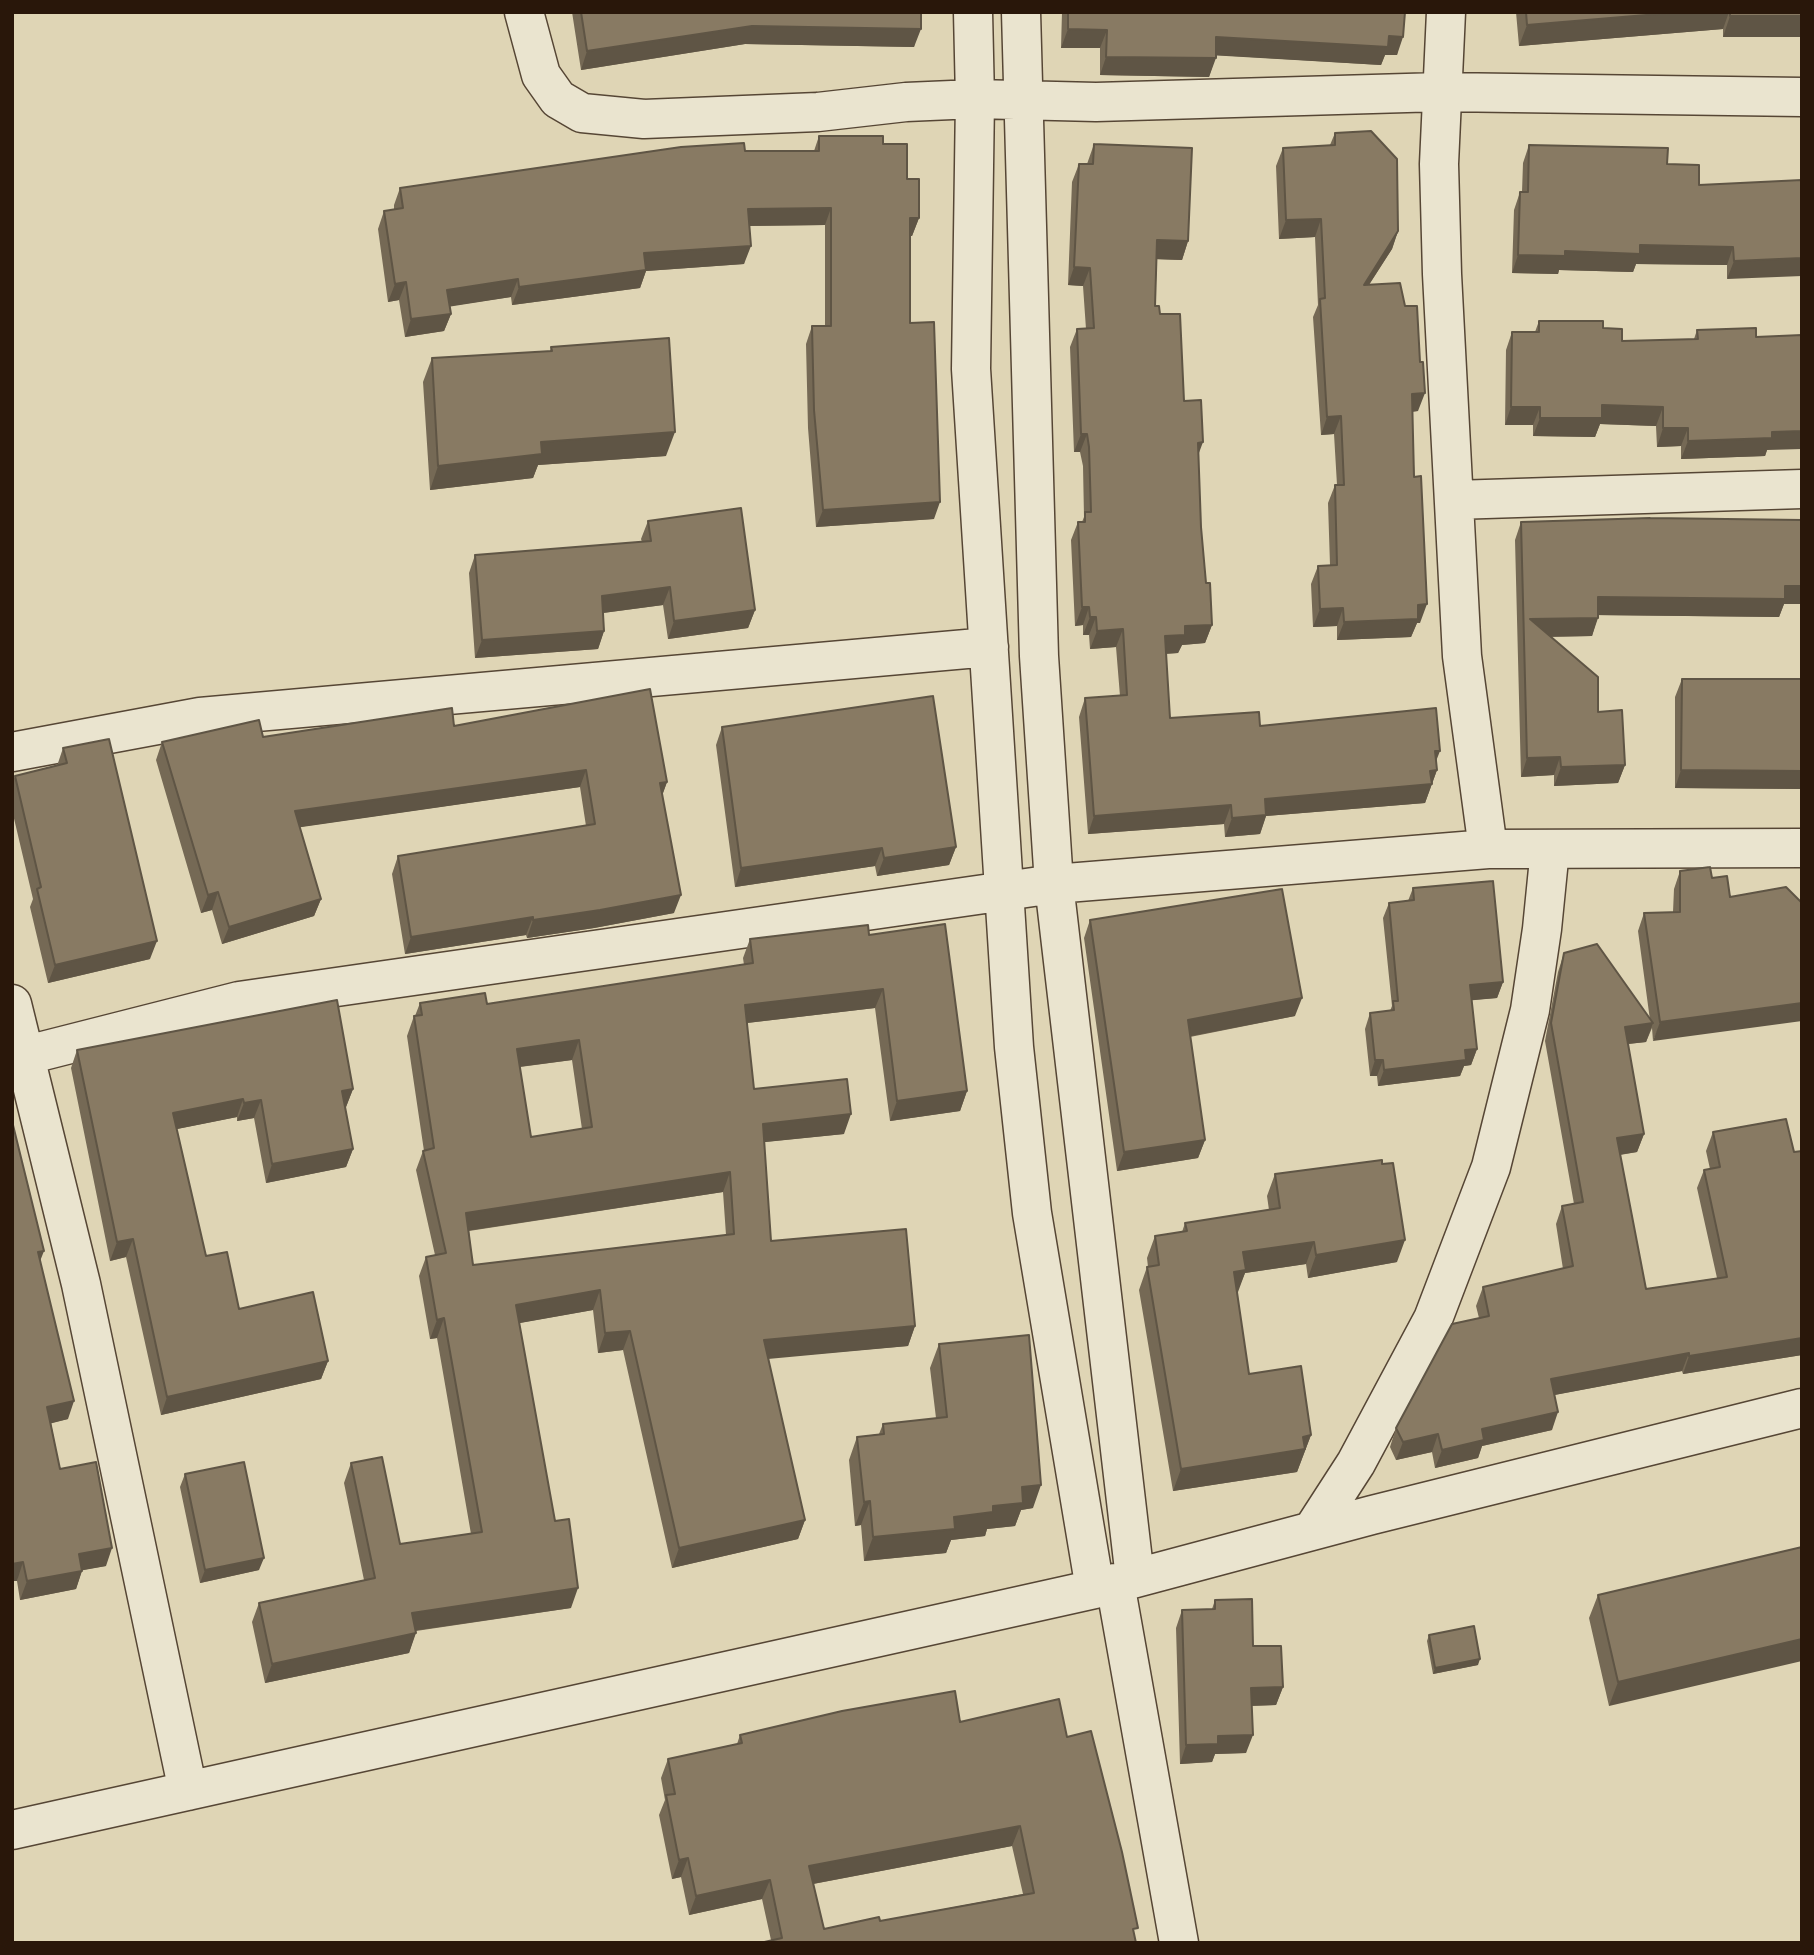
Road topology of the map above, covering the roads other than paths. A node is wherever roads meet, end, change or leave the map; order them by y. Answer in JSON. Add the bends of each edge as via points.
{"nodes":[{"id":1,"x":524,"y":12,"type":"edge"},
{"id":2,"x":973,"y":12,"type":"edge"},
{"id":3,"x":1021,"y":12,"type":"edge"},
{"id":4,"x":1446,"y":12,"type":"edge"},
{"id":5,"x":1441,"y":92,"type":"junction"},
{"id":6,"x":1802,"y":97,"type":"edge"},
{"id":7,"x":975,"y":99,"type":"junction"},
{"id":8,"x":1022,"y":99,"type":"junction"},
{"id":9,"x":1802,"y":489,"type":"edge"},
{"id":10,"x":1454,"y":500,"type":"junction"},
{"id":11,"x":989,"y":647,"type":"junction"},
{"id":12,"x":12,"y":752,"type":"edge"},
{"id":13,"x":1802,"y":848,"type":"edge"},
{"id":14,"x":1488,"y":849,"type":"junction"},
{"id":15,"x":1550,"y":849,"type":"junction"},
{"id":16,"x":1054,"y":884,"type":"junction"},
{"id":17,"x":1005,"y":890,"type":"junction"},
{"id":18,"x":12,"y":1004,"type":"edge"},
{"id":19,"x":22,"y":1076,"type":"edge"},
{"id":20,"x":1802,"y":1408,"type":"edge"},
{"id":21,"x":1312,"y":1531,"type":"junction"},
{"id":22,"x":1115,"y":1583,"type":"junction"},
{"id":23,"x":188,"y":1791,"type":"junction"},
{"id":24,"x":12,"y":1830,"type":"edge"},
{"id":25,"x":1179,"y":1943,"type":"edge"}],
"edges":[{"from":1,"to":7,"type":"street","via":[[549,90],[582,113],[643,119],[818,112]]},
{"from":2,"to":7,"type":"street"},
{"from":3,"to":8,"type":"street"},
{"from":4,"to":5,"type":"street"},
{"from":5,"to":6,"type":"street"},
{"from":5,"to":8,"type":"street","via":[[1174,101]]},
{"from":5,"to":10,"type":"street","via":[[1442,274]]},
{"from":7,"to":8,"type":"street"},
{"from":7,"to":11,"type":"street","via":[[971,369]]},
{"from":8,"to":16,"type":"street","via":[[1039,656]]},
{"from":9,"to":10,"type":"street"},
{"from":10,"to":14,"type":"street","via":[[1462,656]]},
{"from":11,"to":12,"type":"street","via":[[200,717]]},
{"from":11,"to":17,"type":"street"},
{"from":13,"to":15,"type":"street"},
{"from":14,"to":15,"type":"street"},
{"from":14,"to":16,"type":"street"},
{"from":15,"to":21,"type":"street","via":[[1530,1010],[1486,1180],[1433,1319],[1397,1392]]},
{"from":16,"to":17,"type":"street"},
{"from":16,"to":22,"type":"street"},
{"from":17,"to":19,"type":"street","via":[[239,1001]]},
{"from":17,"to":22,"type":"street","via":[[1014,1047],[1032,1213]]},
{"from":18,"to":19,"type":"street"},
{"from":19,"to":23,"type":"street","via":[[81,1284]]},
{"from":20,"to":21,"type":"street"},
{"from":21,"to":22,"type":"street"},
{"from":22,"to":23,"type":"street"},
{"from":22,"to":25,"type":"street"},
{"from":23,"to":24,"type":"street"}]}
